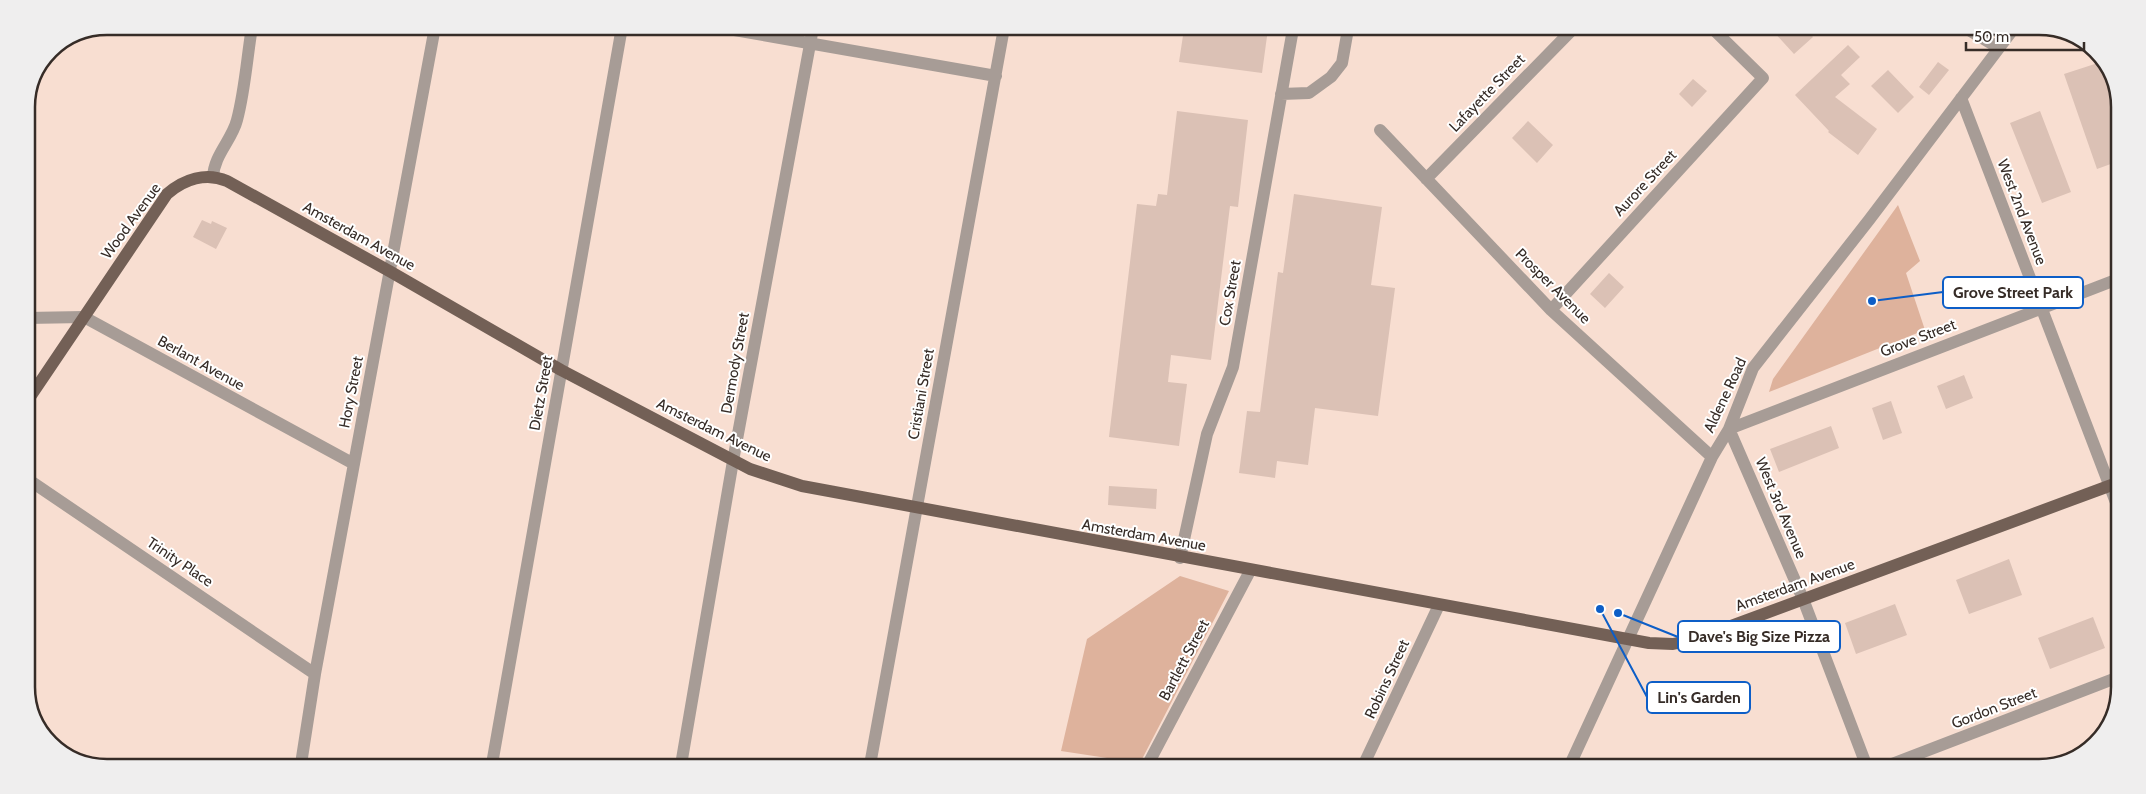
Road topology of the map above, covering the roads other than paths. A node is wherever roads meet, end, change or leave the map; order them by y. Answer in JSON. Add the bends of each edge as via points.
{"nodes":[{"id":1,"x":251,"y":35,"type":"edge"},
{"id":2,"x":435,"y":35,"type":"edge"},
{"id":3,"x":621,"y":35,"type":"edge"},
{"id":4,"x":764,"y":35,"type":"edge"},
{"id":5,"x":812,"y":35,"type":"edge"},
{"id":6,"x":1003,"y":35,"type":"edge"},
{"id":7,"x":1292,"y":35,"type":"edge"},
{"id":8,"x":1347,"y":35,"type":"edge"},
{"id":9,"x":1567,"y":35,"type":"edge"},
{"id":10,"x":1719,"y":35,"type":"edge"},
{"id":11,"x":1977,"y":35,"type":"edge"},
{"id":12,"x":2008,"y":35,"type":"edge"},
{"id":13,"x":810,"y":43,"type":"junction"},
{"id":14,"x":1999,"y":48,"type":"junction"},
{"id":15,"x":996,"y":76,"type":"junction"},
{"id":16,"x":1281,"y":94,"type":"junction"},
{"id":17,"x":1961,"y":98,"type":"junction"},
{"id":18,"x":1380,"y":130,"type":"dead end"},
{"id":19,"x":212,"y":177,"type":"junction"},
{"id":20,"x":1426,"y":179,"type":"junction"},
{"id":21,"x":391,"y":272,"type":"junction"},
{"id":22,"x":2111,"y":282,"type":"edge"},
{"id":23,"x":2042,"y":308,"type":"junction"},
{"id":24,"x":1551,"y":310,"type":"junction"},
{"id":25,"x":84,"y":317,"type":"junction"},
{"id":26,"x":35,"y":318,"type":"edge"},
{"id":27,"x":561,"y":370,"type":"junction"},
{"id":28,"x":35,"y":390,"type":"edge"},
{"id":29,"x":1729,"y":429,"type":"junction"},
{"id":30,"x":1712,"y":457,"type":"junction"},
{"id":31,"x":733,"y":461,"type":"junction"},
{"id":32,"x":354,"y":464,"type":"junction"},
{"id":33,"x":2111,"y":479,"type":"edge"},
{"id":34,"x":35,"y":484,"type":"edge"},
{"id":35,"x":2111,"y":485,"type":"edge"},
{"id":36,"x":916,"y":508,"type":"junction"},
{"id":37,"x":1180,"y":558,"type":"junction"},
{"id":38,"x":1250,"y":571,"type":"junction"},
{"id":39,"x":1802,"y":599,"type":"junction"},
{"id":40,"x":1440,"y":605,"type":"junction"},
{"id":41,"x":1629,"y":639,"type":"junction"},
{"id":42,"x":315,"y":674,"type":"junction"},
{"id":43,"x":2111,"y":680,"type":"edge"},
{"id":44,"x":302,"y":759,"type":"edge"},
{"id":45,"x":493,"y":759,"type":"edge"},
{"id":46,"x":682,"y":759,"type":"edge"},
{"id":47,"x":871,"y":759,"type":"edge"},
{"id":48,"x":1151,"y":759,"type":"edge"},
{"id":49,"x":1366,"y":759,"type":"edge"},
{"id":50,"x":1573,"y":759,"type":"edge"},
{"id":51,"x":1864,"y":759,"type":"edge"},
{"id":52,"x":1905,"y":759,"type":"edge"}],
"edges":[{"from":1,"to":19,"type":"street","via":[[237,120]]},
{"from":2,"to":21,"type":"street","name":"Hory Street"},
{"from":3,"to":27,"type":"street","name":"Dietz Street"},
{"from":4,"to":13,"type":"street"},
{"from":5,"to":13,"type":"street","name":"Dermody Street"},
{"from":6,"to":15,"type":"street","name":"Cristiani Street"},
{"from":7,"to":16,"type":"street","name":"Cox Street"},
{"from":8,"to":16,"type":"street","via":[[1342,63],[1331,77],[1309,93]]},
{"from":9,"to":20,"type":"street","name":"Lafayette Street"},
{"from":10,"to":24,"type":"street","name":"Aurore Street","via":[[1763,78]]},
{"from":11,"to":14,"type":"street"},
{"from":12,"to":14,"type":"street","name":"Aldene Road"},
{"from":13,"to":15,"type":"street"},
{"from":13,"to":31,"type":"street","name":"Dermody Street"},
{"from":14,"to":17,"type":"street","name":"Aldene Road"},
{"from":15,"to":36,"type":"street","name":"Cristiani Street"},
{"from":16,"to":37,"type":"street","name":"Cox Street","via":[[1233,367],[1207,434]]},
{"from":17,"to":23,"type":"street","name":"West 2nd Avenue"},
{"from":17,"to":29,"type":"street","name":"Aldene Road","via":[[1753,368]]},
{"from":18,"to":20,"type":"street","name":"Prosper Avenue"},
{"from":19,"to":21,"type":"main road","name":"Amsterdam Avenue","via":[[228,181]]},
{"from":19,"to":25,"type":"main road","name":"Wood Avenue","via":[[185,182],[167,194]]},
{"from":20,"to":24,"type":"street","name":"Prosper Avenue"},
{"from":21,"to":27,"type":"main road","name":"Amsterdam Avenue"},
{"from":21,"to":32,"type":"street","name":"Hory Street"},
{"from":22,"to":23,"type":"street","name":"Grove Street"},
{"from":23,"to":29,"type":"street","name":"Grove Street"},
{"from":23,"to":33,"type":"street","name":"West 2nd Avenue"},
{"from":24,"to":30,"type":"street","name":"Prosper Avenue"},
{"from":25,"to":26,"type":"street","name":"Berlant Avenue"},
{"from":25,"to":28,"type":"main road","name":"Wood Avenue"},
{"from":25,"to":32,"type":"street","name":"Berlant Avenue"},
{"from":27,"to":31,"type":"main road","name":"Amsterdam Avenue"},
{"from":27,"to":45,"type":"street","name":"Dietz Street"},
{"from":29,"to":30,"type":"street","name":"Aldene Road"},
{"from":29,"to":39,"type":"street","name":"West 3rd Avenue"},
{"from":30,"to":41,"type":"street","name":"Aldene Road"},
{"from":31,"to":36,"type":"main road","name":"Amsterdam Avenue","via":[[750,470],[802,486]]},
{"from":31,"to":46,"type":"street","name":"Dermody Street"},
{"from":32,"to":42,"type":"street","name":"Hory Street"},
{"from":34,"to":42,"type":"street","name":"Trinity Place"},
{"from":35,"to":39,"type":"main road","name":"Amsterdam Avenue"},
{"from":36,"to":37,"type":"main road","name":"Amsterdam Avenue"},
{"from":36,"to":47,"type":"street","name":"Cristiani Street"},
{"from":37,"to":38,"type":"main road","name":"Amsterdam Avenue"},
{"from":38,"to":40,"type":"main road","name":"Amsterdam Avenue"},
{"from":38,"to":48,"type":"street","name":"Bartlett Street"},
{"from":39,"to":41,"type":"main road","name":"Amsterdam Avenue","via":[[1696,639],[1673,644]]},
{"from":39,"to":51,"type":"street","name":"West 3rd Avenue"},
{"from":40,"to":41,"type":"main road","name":"Amsterdam Avenue"},
{"from":40,"to":49,"type":"street","name":"Robins Street"},
{"from":41,"to":50,"type":"street","name":"Aldene Road"},
{"from":42,"to":44,"type":"street","name":"Hory Street"},
{"from":43,"to":52,"type":"street","name":"Gordon Street"}]}
